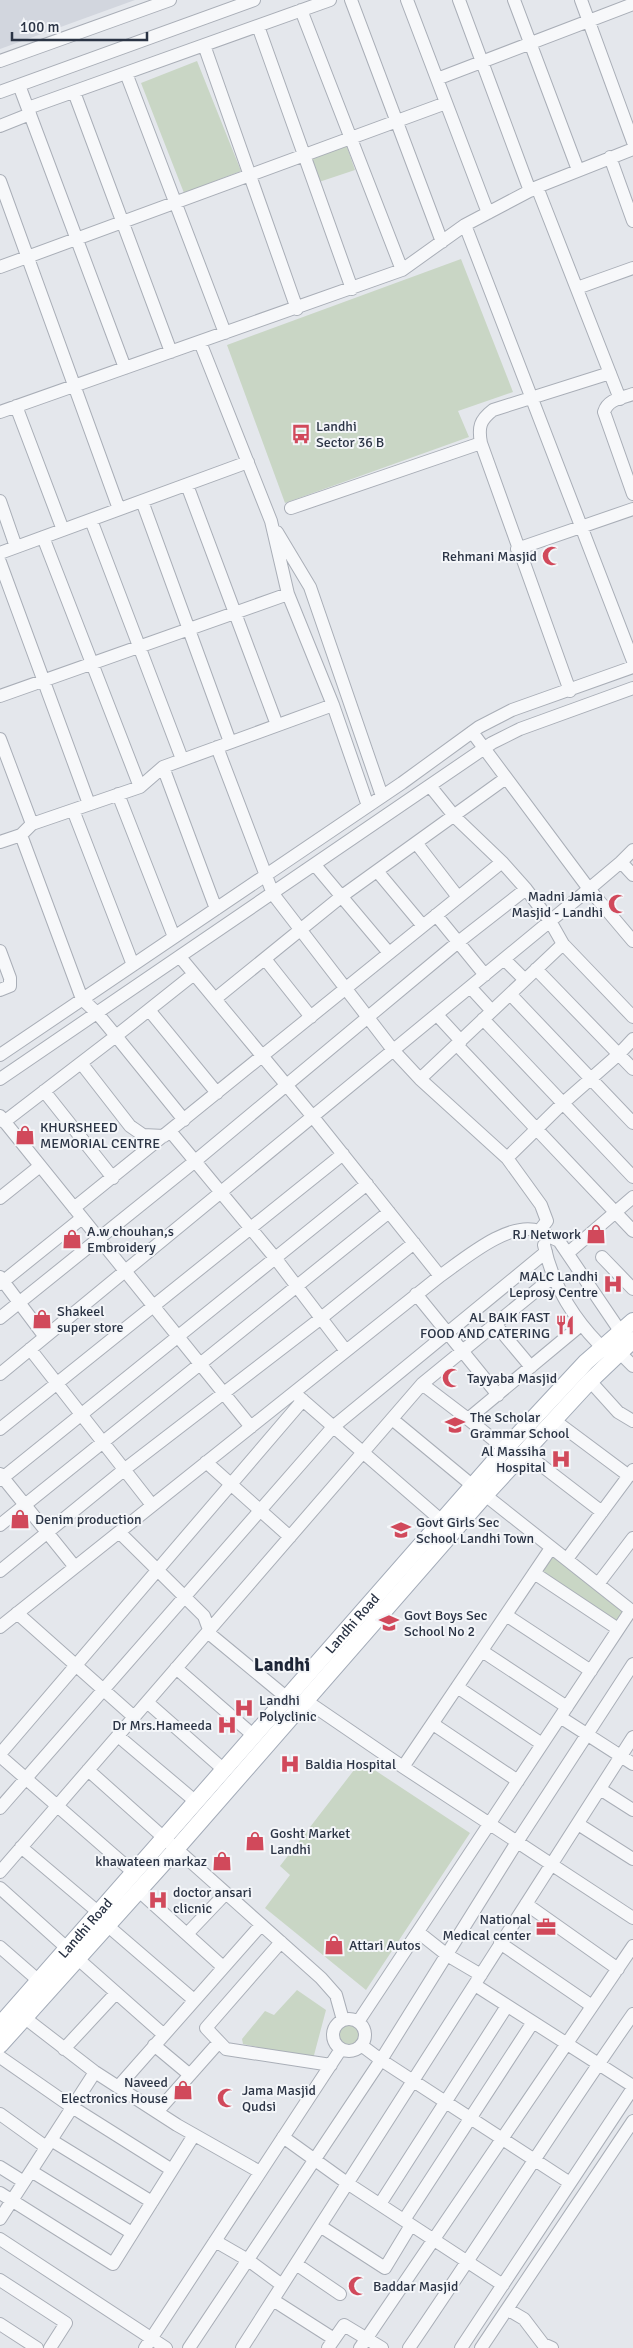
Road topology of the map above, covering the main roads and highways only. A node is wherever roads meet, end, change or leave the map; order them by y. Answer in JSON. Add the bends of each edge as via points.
{"nodes":[{"id":1,"x":633,"y":1321,"type":"edge"},
{"id":2,"x":627,"y":1336,"type":"edge"},
{"id":3,"x":612,"y":1352,"type":"junction"},
{"id":4,"x":479,"y":1490,"type":"junction"},
{"id":5,"x":103,"y":1919,"type":"junction"},
{"id":6,"x":73,"y":1954,"type":"junction"},
{"id":7,"x":0,"y":2025,"type":"edge"},
{"id":8,"x":0,"y":2045,"type":"edge"}],
"edges":[{"from":1,"to":2,"type":"main road","name":"Landhi Road"},
{"from":2,"to":3,"type":"main road","name":"Landhi Road"},
{"from":3,"to":4,"type":"main road","name":"Landhi Road","via":[[590,1381],[524,1452]]},
{"from":3,"to":4,"type":"main road","name":"Landhi Road","via":[[505,1449]]},
{"from":4,"to":5,"type":"main road","name":"Landhi Road","via":[[178,1848],[139,1891]]},
{"from":4,"to":5,"type":"main road","name":"Landhi Road","via":[[442,1521],[286,1696],[133,1872]]},
{"from":5,"to":6,"type":"main road","name":"Landhi Road"},
{"from":6,"to":7,"type":"main road","name":"Landhi Road","via":[[39,1981]]},
{"from":6,"to":8,"type":"main road","name":"Landhi Road","via":[[25,2018]]}]}
